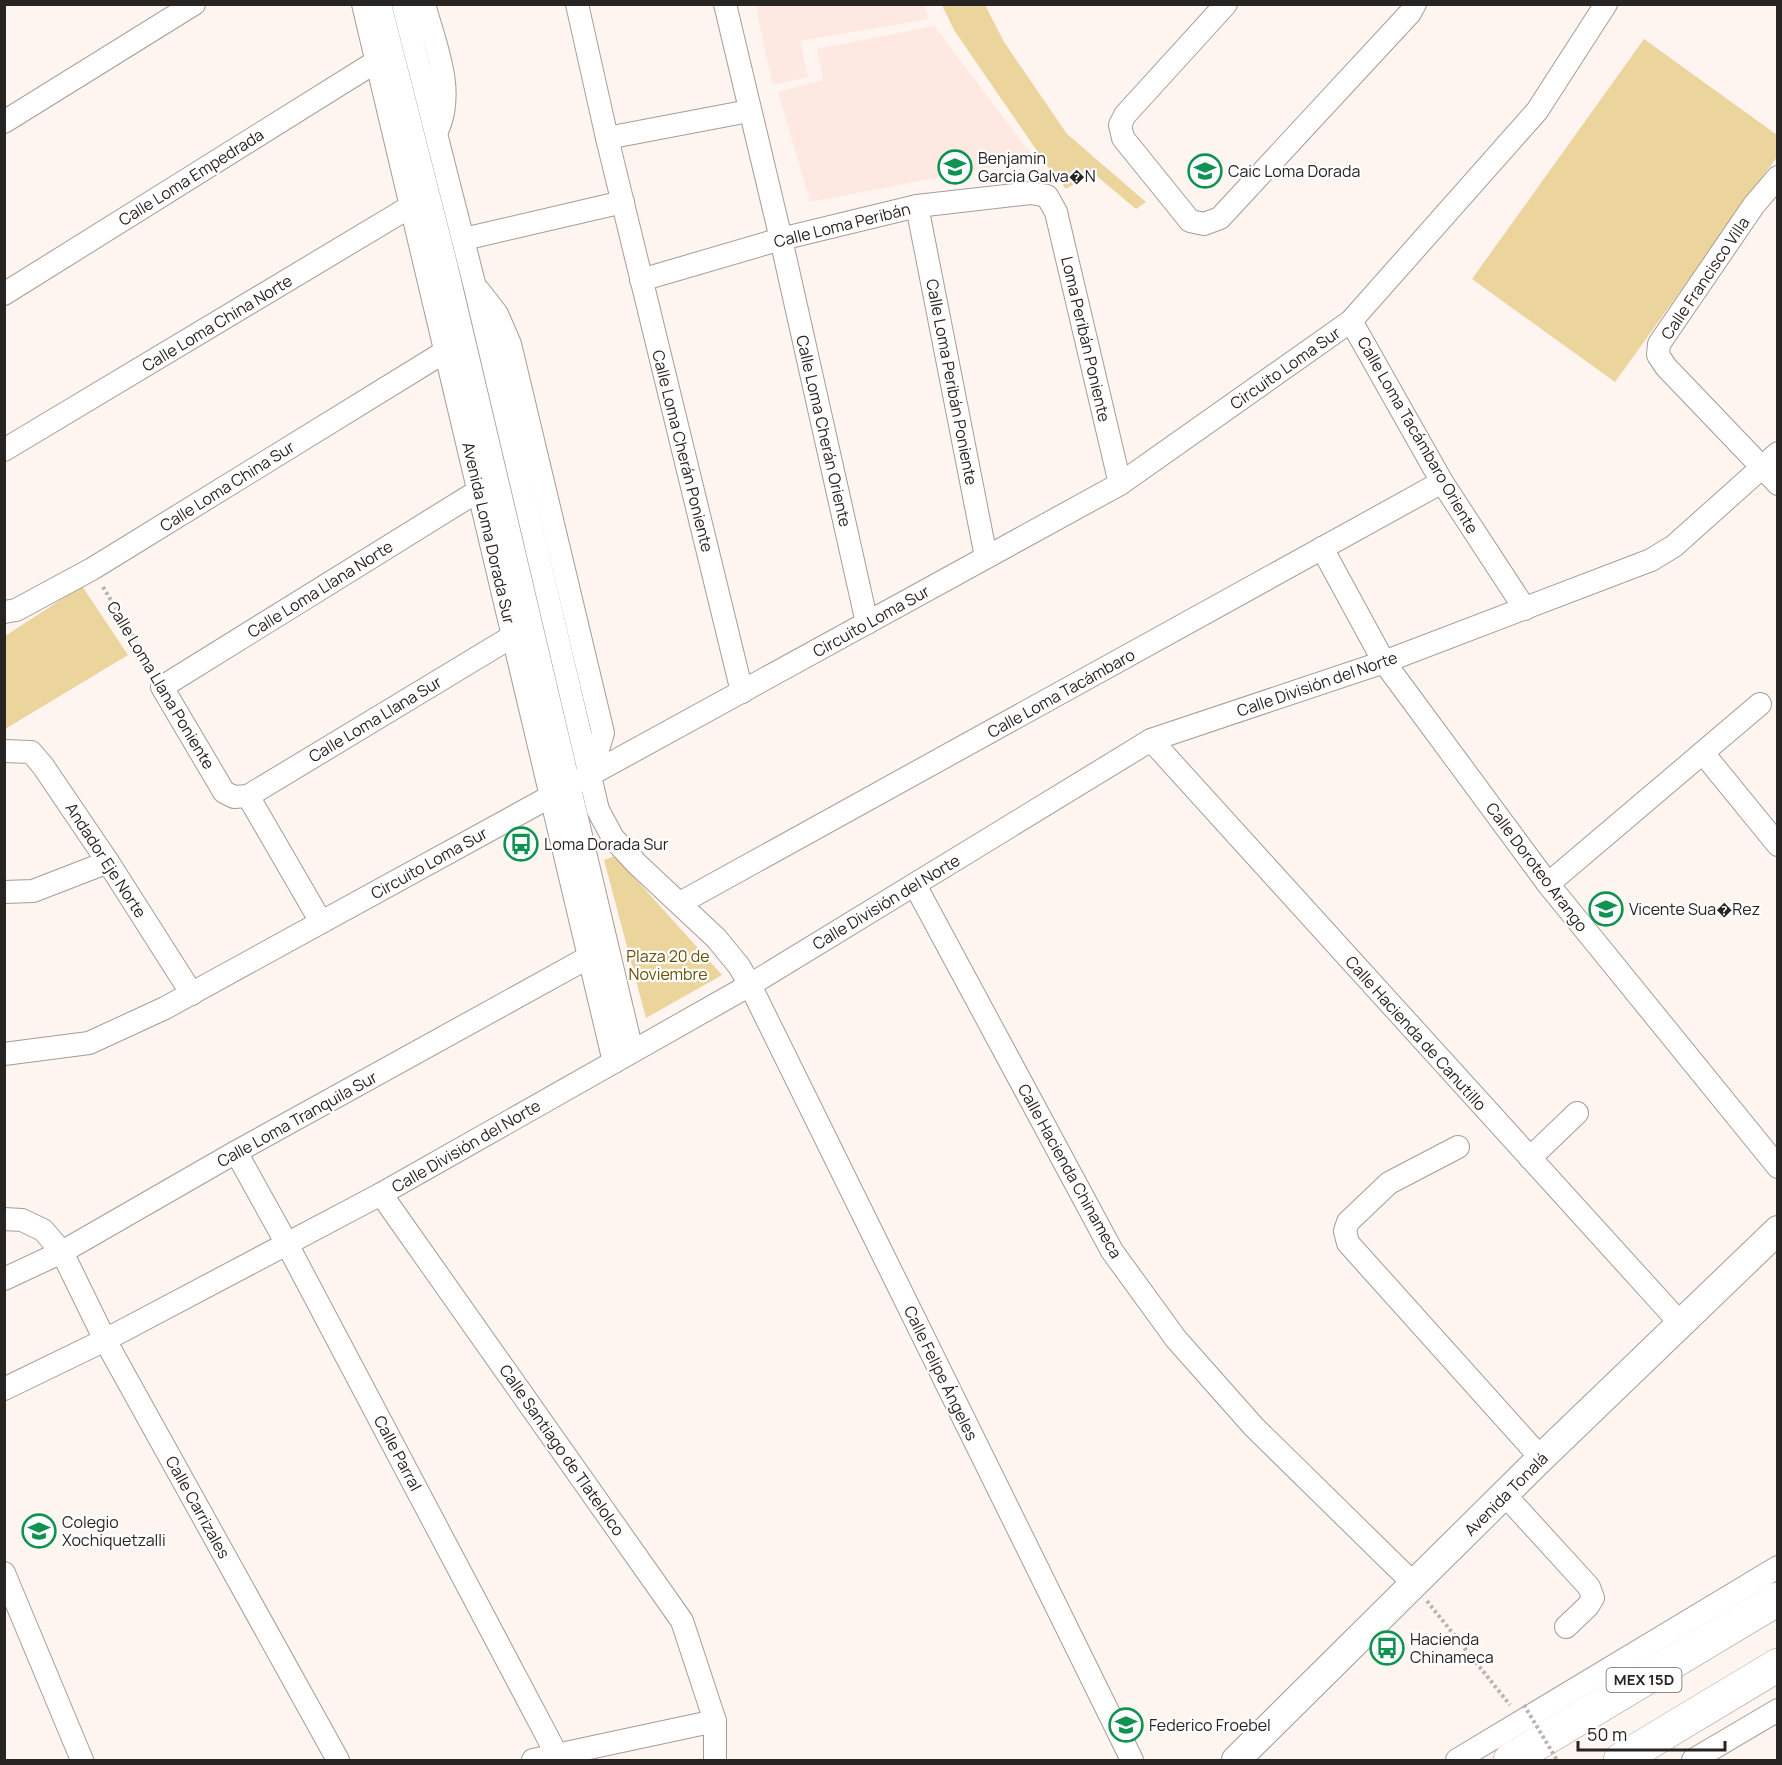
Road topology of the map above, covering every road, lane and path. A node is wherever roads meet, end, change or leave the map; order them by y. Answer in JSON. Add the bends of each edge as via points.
{"nodes":[{"id":1,"x":194,"y":4,"type":"edge"},
{"id":2,"x":363,"y":4,"type":"edge"},
{"id":3,"x":380,"y":4,"type":"edge"},
{"id":4,"x":403,"y":4,"type":"edge"},
{"id":5,"x":424,"y":4,"type":"edge"},
{"id":6,"x":577,"y":4,"type":"edge"},
{"id":7,"x":725,"y":4,"type":"edge"},
{"id":8,"x":1226,"y":4,"type":"edge"},
{"id":9,"x":1415,"y":4,"type":"edge"},
{"id":10,"x":1606,"y":4,"type":"edge"},
{"id":11,"x":377,"y":61,"type":"junction"},
{"id":12,"x":749,"y":111,"type":"junction"},
{"id":13,"x":4,"y":122,"type":"edge"},
{"id":14,"x":436,"y":132,"type":"junction"},
{"id":15,"x":607,"y":138,"type":"junction"},
{"id":16,"x":1778,"y":177,"type":"edge"},
{"id":17,"x":1047,"y":196,"type":"joint"},
{"id":18,"x":623,"y":199,"type":"junction"},
{"id":19,"x":420,"y":201,"type":"junction"},
{"id":20,"x":917,"y":206,"type":"junction"},
{"id":21,"x":781,"y":239,"type":"junction"},
{"id":22,"x":466,"y":247,"type":"junction"},
{"id":23,"x":445,"y":260,"type":"junction"},
{"id":24,"x":641,"y":280,"type":"junction"},
{"id":25,"x":4,"y":294,"type":"edge"},
{"id":26,"x":1351,"y":321,"type":"junction"},
{"id":27,"x":446,"y":351,"type":"junction"},
{"id":28,"x":4,"y":450,"type":"edge"},
{"id":29,"x":1772,"y":468,"type":"edge"},
{"id":30,"x":1442,"y":482,"type":"junction"},
{"id":31,"x":1120,"y":484,"type":"junction"},
{"id":32,"x":478,"y":491,"type":"junction"},
{"id":33,"x":1322,"y":548,"type":"junction"},
{"id":34,"x":986,"y":557,"type":"junction"},
{"id":35,"x":92,"y":569,"type":"junction"},
{"id":36,"x":1525,"y":609,"type":"junction"},
{"id":37,"x":4,"y":612,"type":"edge"},
{"id":38,"x":867,"y":623,"type":"junction"},
{"id":39,"x":513,"y":636,"type":"junction"},
{"id":40,"x":1383,"y":662,"type":"junction"},
{"id":41,"x":162,"y":687,"type":"junction"},
{"id":42,"x":742,"y":692,"type":"junction"},
{"id":43,"x":1760,"y":704,"type":"dead end"},
{"id":44,"x":1151,"y":740,"type":"junction"},
{"id":45,"x":4,"y":751,"type":"edge"},
{"id":46,"x":1703,"y":753,"type":"junction"},
{"id":47,"x":590,"y":775,"type":"junction"},
{"id":48,"x":560,"y":791,"type":"junction"},
{"id":49,"x":241,"y":796,"type":"junction"},
{"id":50,"x":1778,"y":845,"type":"edge"},
{"id":51,"x":108,"y":862,"type":"junction"},
{"id":52,"x":1548,"y":884,"type":"junction"},
{"id":53,"x":915,"y":885,"type":"junction"},
{"id":54,"x":4,"y":892,"type":"edge"},
{"id":55,"x":680,"y":903,"type":"junction"},
{"id":56,"x":321,"y":922,"type":"junction"},
{"id":57,"x":589,"y":957,"type":"junction"},
{"id":58,"x":750,"y":985,"type":"junction"},
{"id":59,"x":192,"y":994,"type":"junction"},
{"id":60,"x":4,"y":1054,"type":"edge"},
{"id":61,"x":623,"y":1056,"type":"junction"},
{"id":62,"x":1577,"y":1113,"type":"dead end"},
{"id":63,"x":1458,"y":1147,"type":"dead end"},
{"id":64,"x":236,"y":1152,"type":"junction"},
{"id":65,"x":1530,"y":1158,"type":"junction"},
{"id":66,"x":1778,"y":1167,"type":"edge"},
{"id":67,"x":381,"y":1194,"type":"junction"},
{"id":68,"x":4,"y":1219,"type":"edge"},
{"id":69,"x":1778,"y":1230,"type":"edge"},
{"id":70,"x":287,"y":1244,"type":"junction"},
{"id":71,"x":62,"y":1252,"type":"junction"},
{"id":72,"x":4,"y":1279,"type":"edge"},
{"id":73,"x":1681,"y":1324,"type":"junction"},
{"id":74,"x":105,"y":1340,"type":"junction"},
{"id":75,"x":4,"y":1389,"type":"edge"},
{"id":76,"x":1541,"y":1458,"type":"junction"},
{"id":77,"x":1505,"y":1495,"type":"junction"},
{"id":78,"x":1778,"y":1567,"type":"edge"},
{"id":79,"x":4,"y":1573,"type":"edge"},
{"id":80,"x":1415,"y":1585,"type":"junction"},
{"id":81,"x":1778,"y":1599,"type":"edge"},
{"id":82,"x":1566,"y":1627,"type":"dead end"},
{"id":83,"x":1778,"y":1665,"type":"edge"},
{"id":84,"x":1534,"y":1699,"type":"dead end"},
{"id":85,"x":1518,"y":1700,"type":"dead end"},
{"id":86,"x":1778,"y":1710,"type":"edge"},
{"id":87,"x":715,"y":1721,"type":"junction"},
{"id":88,"x":557,"y":1755,"type":"junction"},
{"id":89,"x":82,"y":1761,"type":"edge"},
{"id":90,"x":338,"y":1761,"type":"edge"},
{"id":91,"x":533,"y":1761,"type":"edge"},
{"id":92,"x":715,"y":1761,"type":"edge"},
{"id":93,"x":1132,"y":1761,"type":"edge"},
{"id":94,"x":1236,"y":1761,"type":"edge"},
{"id":95,"x":1457,"y":1761,"type":"edge"},
{"id":96,"x":1510,"y":1761,"type":"edge"},
{"id":97,"x":1557,"y":1761,"type":"edge"},
{"id":98,"x":1620,"y":1761,"type":"edge"},
{"id":99,"x":1693,"y":1761,"type":"edge"}],
"edges":[{"from":1,"to":13,"type":"street"},
{"from":2,"to":11,"type":"street","name":"Avenida Loma Dorada Sur"},
{"from":3,"to":19,"type":"street","name":"Avenida Loma Dorada Sur"},
{"from":4,"to":14,"type":"street"},
{"from":5,"to":14,"type":"street","via":[[445,92]]},
{"from":6,"to":15,"type":"street","name":"Calle Loma Cherán Poniente"},
{"from":7,"to":12,"type":"street","name":"Calle Loma Cherán Oriente"},
{"from":8,"to":9,"type":"street","via":[[1120,125],[1123,138],[1190,220],[1203,224],[1220,218],[1410,14]]},
{"from":10,"to":26,"type":"street","name":"Circuito Loma Sur","via":[[1537,111]]},
{"from":11,"to":19,"type":"street","name":"Avenida Loma Dorada Sur"},
{"from":11,"to":25,"type":"street","name":"Calle Loma Empedrada"},
{"from":12,"to":15,"type":"street"},
{"from":12,"to":21,"type":"street","name":"Calle Loma Cherán Oriente"},
{"from":14,"to":22,"type":"street"},
{"from":15,"to":18,"type":"street","name":"Calle Loma Cherán Poniente"},
{"from":16,"to":29,"type":"street","name":"Calle Francisco Villa","via":[[1754,205],[1659,344],[1658,355]]},
{"from":17,"to":20,"type":"street","name":"Calle Loma Peribán","via":[[1031,193]]},
{"from":17,"to":31,"type":"street","name":"Loma Peribán Poniente","via":[[1056,212]]},
{"from":18,"to":22,"type":"street"},
{"from":18,"to":24,"type":"street","name":"Calle Loma Cherán Poniente"},
{"from":19,"to":23,"type":"street","name":"Avenida Loma Dorada Sur"},
{"from":19,"to":27,"type":"street","name":"Avenida Loma Dorada Sur"},
{"from":19,"to":28,"type":"street","name":"Calle Loma China Norte"},
{"from":20,"to":21,"type":"street","name":"Calle Loma Peribán"},
{"from":20,"to":34,"type":"street","name":"Calle Loma Peribán Poniente"},
{"from":21,"to":24,"type":"street","name":"Calle Loma Peribán"},
{"from":21,"to":38,"type":"street","name":"Calle Loma Cherán Oriente"},
{"from":22,"to":23,"type":"street"},
{"from":22,"to":47,"type":"street"},
{"from":23,"to":48,"type":"street","name":"Avenida Loma Dorada Sur"},
{"from":24,"to":42,"type":"street","name":"Calle Loma Cherán Poniente"},
{"from":26,"to":30,"type":"street","name":"Calle Loma Tacámbaro Oriente"},
{"from":26,"to":31,"type":"street","name":"Circuito Loma Sur"},
{"from":27,"to":32,"type":"street","name":"Avenida Loma Dorada Sur"},
{"from":27,"to":35,"type":"street","name":"Calle Loma China Sur"},
{"from":29,"to":36,"type":"street","name":"Calle División del Norte","via":[[1651,560]]},
{"from":30,"to":33,"type":"street","name":"Calle Loma Tacámbaro"},
{"from":30,"to":36,"type":"street","name":"Calle Loma Tacámbaro Oriente"},
{"from":31,"to":34,"type":"street","name":"Circuito Loma Sur"},
{"from":32,"to":39,"type":"street","name":"Avenida Loma Dorada Sur"},
{"from":32,"to":41,"type":"street","name":"Calle Loma Llana Norte"},
{"from":33,"to":40,"type":"street","name":"Calle Doroteo Arango"},
{"from":33,"to":55,"type":"street","name":"Calle Loma Tacámbaro"},
{"from":34,"to":38,"type":"street","name":"Circuito Loma Sur"},
{"from":35,"to":37,"type":"street","name":"Calle Loma China Sur","via":[[16,610]]},
{"from":35,"to":41,"type":"path","name":"Calle Loma Llana Poniente"},
{"from":36,"to":40,"type":"street","name":"Calle División del Norte"},
{"from":38,"to":42,"type":"street","name":"Circuito Loma Sur"},
{"from":39,"to":48,"type":"street","name":"Avenida Loma Dorada Sur"},
{"from":39,"to":49,"type":"street","name":"Calle Loma Llana Sur"},
{"from":40,"to":44,"type":"street","name":"Calle División del Norte"},
{"from":40,"to":52,"type":"street","name":"Calle Doroteo Arango"},
{"from":41,"to":49,"type":"street","name":"Calle Loma Llana Poniente","via":[[224,792]]},
{"from":42,"to":47,"type":"street","name":"Circuito Loma Sur"},
{"from":43,"to":46,"type":"street"},
{"from":44,"to":53,"type":"street","name":"Calle División del Norte"},
{"from":44,"to":65,"type":"street","name":"Calle Hacienda de Canutillo"},
{"from":45,"to":51,"type":"street","name":"Andador Eje Norte","via":[[31,752]]},
{"from":46,"to":50,"type":"street"},
{"from":46,"to":52,"type":"street"},
{"from":47,"to":48,"type":"street","name":"Circuito Loma Sur"},
{"from":47,"to":55,"type":"street","via":[[598,810],[613,838]]},
{"from":48,"to":56,"type":"street","name":"Circuito Loma Sur"},
{"from":48,"to":57,"type":"street","name":"Avenida Loma Dorada Sur"},
{"from":48,"to":61,"type":"street","name":"Avenida Loma Dorada Sur"},
{"from":49,"to":56,"type":"street","name":"Calle Loma Llana Poniente"},
{"from":51,"to":54,"type":"street","via":[[33,891]]},
{"from":51,"to":59,"type":"street","name":"Andador Eje Norte"},
{"from":52,"to":66,"type":"street","name":"Calle Doroteo Arango"},
{"from":53,"to":58,"type":"street","name":"Calle División del Norte"},
{"from":53,"to":80,"type":"street","name":"Calle Hacienda Chinameca","via":[[1118,1260],[1176,1339],[1254,1427]]},
{"from":55,"to":58,"type":"street","via":[[717,938]]},
{"from":56,"to":59,"type":"street","name":"Circuito Loma Sur"},
{"from":57,"to":61,"type":"street","name":"Avenida Loma Dorada Sur"},
{"from":57,"to":64,"type":"street","name":"Calle Loma Tranquila Sur"},
{"from":58,"to":61,"type":"street","name":"Calle División del Norte"},
{"from":58,"to":93,"type":"street","name":"Calle Felipe Ángeles"},
{"from":59,"to":60,"type":"street","name":"Circuito Loma Sur","via":[[89,1043]]},
{"from":61,"to":67,"type":"street","name":"Calle División del Norte"},
{"from":62,"to":65,"type":"street"},
{"from":63,"to":76,"type":"street","via":[[1389,1183],[1348,1222],[1348,1243]]},
{"from":64,"to":70,"type":"street","name":"Calle Parral"},
{"from":64,"to":71,"type":"street","name":"Calle Loma Tranquila Sur"},
{"from":65,"to":73,"type":"street","name":"Calle Hacienda de Canutillo"},
{"from":67,"to":70,"type":"street","name":"Calle División del Norte"},
{"from":67,"to":87,"type":"street","name":"Calle Santiago de Tlatelolco","via":[[682,1621]]},
{"from":68,"to":71,"type":"street","name":"Calle Carrizales","via":[[22,1220],[43,1230]]},
{"from":69,"to":73,"type":"main road","name":"Avenida Tonalá"},
{"from":70,"to":74,"type":"street","name":"Calle División del Norte"},
{"from":70,"to":88,"type":"street","name":"Calle Parral"},
{"from":71,"to":72,"type":"street","name":"Calle Loma Tranquila Sur"},
{"from":71,"to":74,"type":"street","name":"Calle Carrizales"},
{"from":73,"to":76,"type":"main road","name":"Avenida Tonalá"},
{"from":74,"to":75,"type":"street","name":"Calle División del Norte"},
{"from":74,"to":90,"type":"street","name":"Calle Carrizales"},
{"from":76,"to":77,"type":"main road","name":"Avenida Tonalá"},
{"from":77,"to":80,"type":"main road","name":"Avenida Tonalá"},
{"from":77,"to":82,"type":"street","via":[[1589,1587],[1593,1598]]},
{"from":78,"to":95,"type":"street"},
{"from":79,"to":89,"type":"street"},
{"from":80,"to":85,"type":"path","via":[[1509,1706]]},
{"from":80,"to":94,"type":"main road","name":"Avenida Tonalá"},
{"from":81,"to":96,"type":"highway","number":"MEX 15D"},
{"from":83,"to":98,"type":"highway"},
{"from":84,"to":97,"type":"path","bridge":true,"via":[[1524,1705]]},
{"from":86,"to":99,"type":"street"},
{"from":87,"to":88,"type":"street"},
{"from":87,"to":92,"type":"street"},
{"from":88,"to":91,"type":"street"}]}
